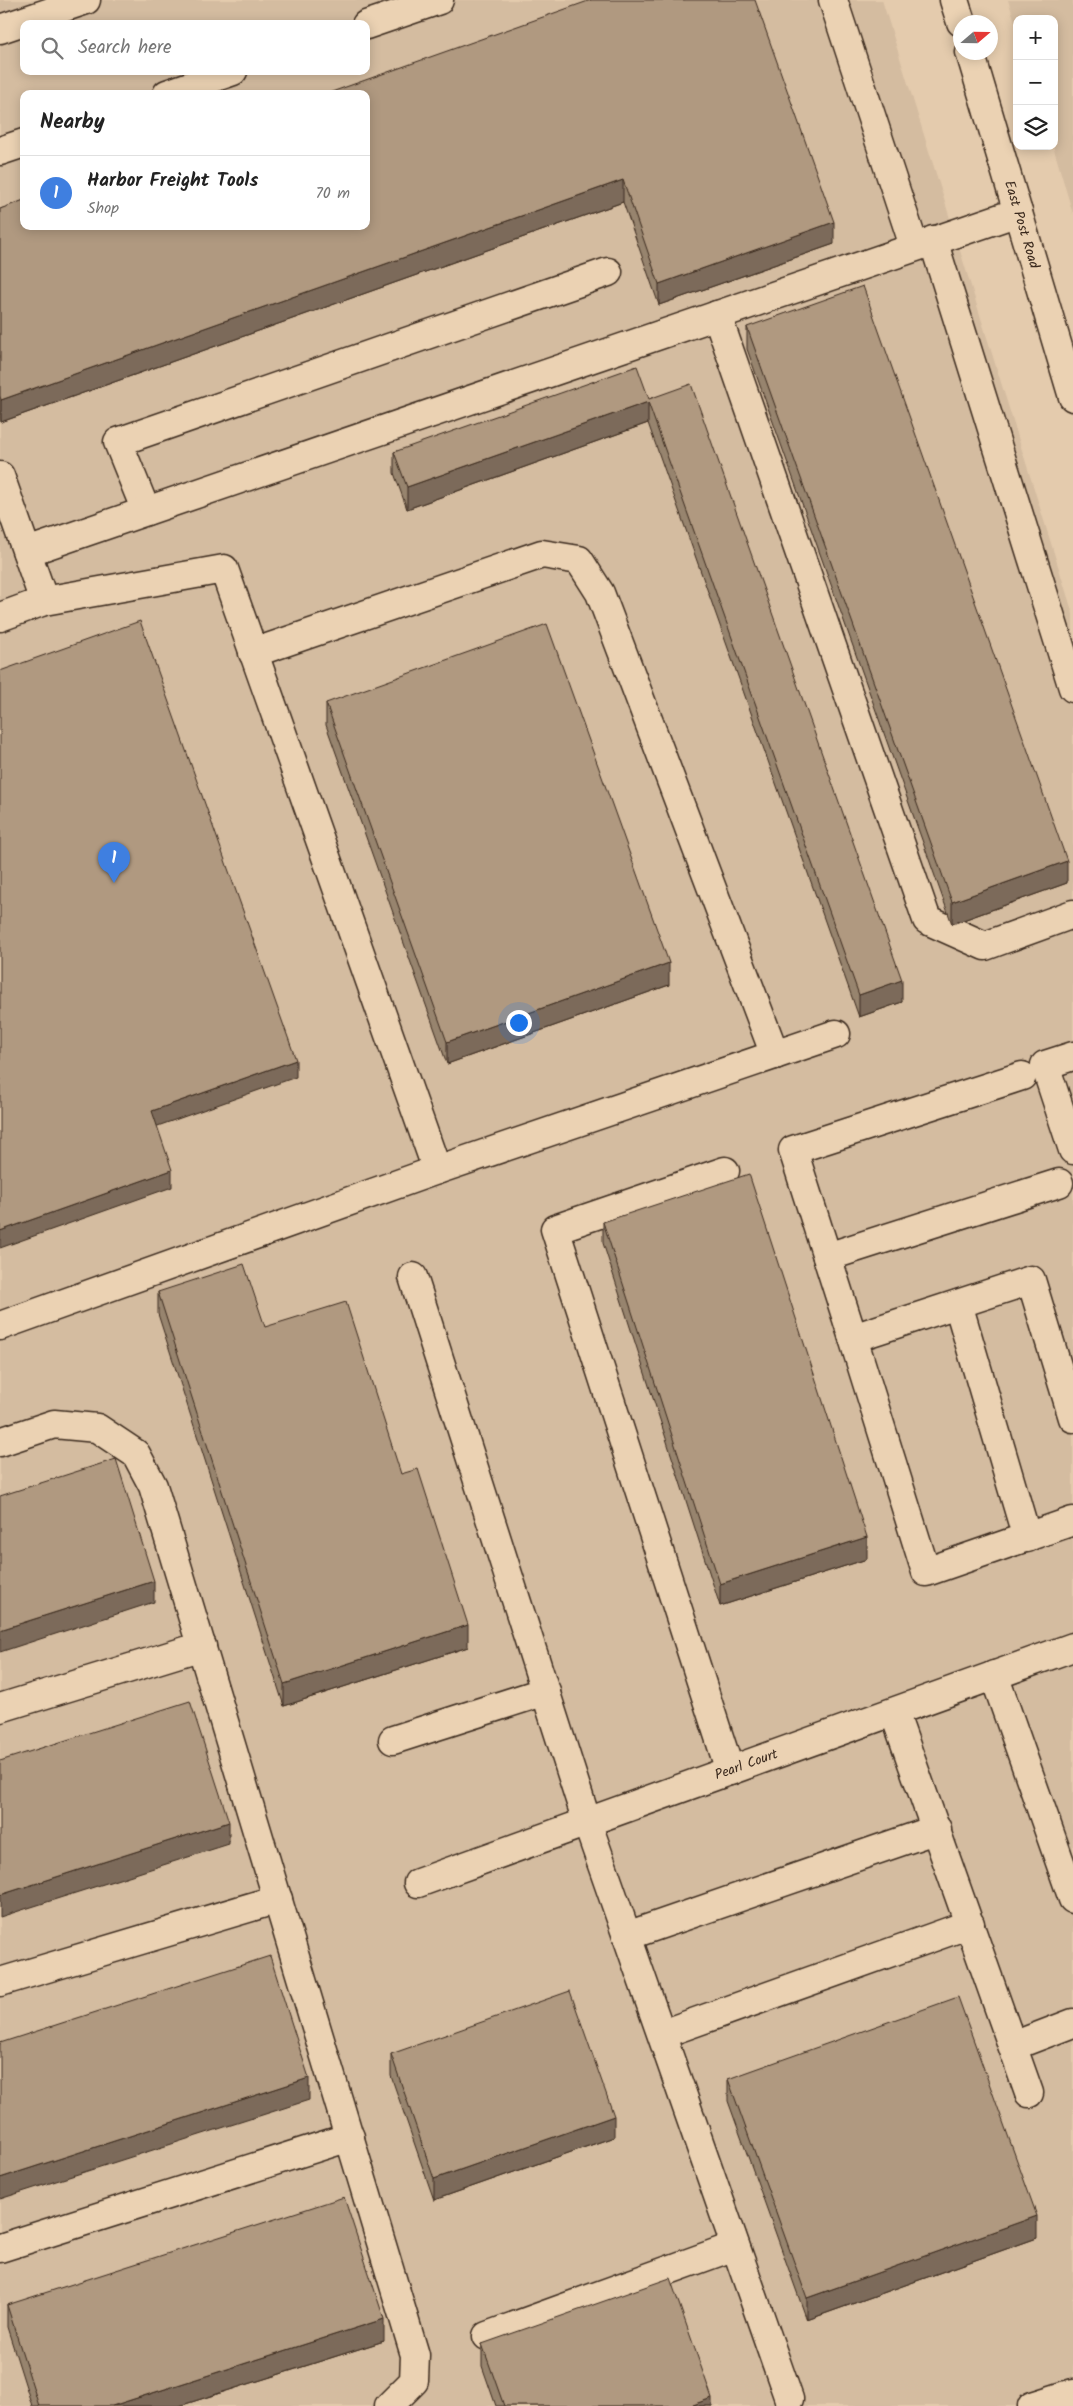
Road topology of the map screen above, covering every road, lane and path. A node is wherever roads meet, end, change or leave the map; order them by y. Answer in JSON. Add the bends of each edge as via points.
{"nodes":[{"id":1,"x":86,"y":0,"type":"edge"},
{"id":2,"x":439,"y":0,"type":"edge"},
{"id":3,"x":833,"y":0,"type":"edge"},
{"id":4,"x":954,"y":0,"type":"edge"},
{"id":5,"x":959,"y":15,"type":"edge"},
{"id":6,"x":27,"y":20,"type":"edge"},
{"id":7,"x":20,"y":22,"type":"edge"},
{"id":8,"x":370,"y":24,"type":"edge"},
{"id":9,"x":0,"y":29,"type":"edge"},
{"id":10,"x":972,"y":60,"type":"edge"},
{"id":11,"x":222,"y":75,"type":"edge"},
{"id":12,"x":178,"y":90,"type":"edge"},
{"id":13,"x":20,"y":144,"type":"edge"},
{"id":14,"x":0,"y":151,"type":"edge"},
{"id":15,"x":1018,"y":212,"type":"junction"},
{"id":16,"x":923,"y":243,"type":"junction"},
{"id":17,"x":608,"y":272,"type":"dead end"},
{"id":18,"x":717,"y":315,"type":"junction"},
{"id":19,"x":1067,"y":355,"type":"edge"},
{"id":20,"x":1073,"y":397,"type":"edge"},
{"id":21,"x":0,"y":476,"type":"edge"},
{"id":22,"x":146,"y":512,"type":"junction"},
{"id":23,"x":27,"y":552,"type":"junction"},
{"id":24,"x":44,"y":601,"type":"junction"},
{"id":25,"x":0,"y":617,"type":"edge"},
{"id":26,"x":253,"y":653,"type":"junction"},
{"id":27,"x":1073,"y":688,"type":"edge"},
{"id":28,"x":1073,"y":914,"type":"edge"},
{"id":29,"x":836,"y":1034,"type":"dead end"},
{"id":30,"x":775,"y":1055,"type":"junction"},
{"id":31,"x":1073,"y":1056,"type":"edge"},
{"id":32,"x":1022,"y":1076,"type":"dead end"},
{"id":33,"x":1073,"y":1150,"type":"edge"},
{"id":34,"x":437,"y":1170,"type":"junction"},
{"id":35,"x":725,"y":1171,"type":"dead end"},
{"id":36,"x":1059,"y":1183,"type":"dead end"},
{"id":37,"x":827,"y":1257,"type":"junction"},
{"id":38,"x":413,"y":1278,"type":"dead end"},
{"id":39,"x":958,"y":1304,"type":"junction"},
{"id":40,"x":0,"y":1326,"type":"edge"},
{"id":41,"x":853,"y":1338,"type":"junction"},
{"id":42,"x":1073,"y":1418,"type":"edge"},
{"id":43,"x":0,"y":1442,"type":"edge"},
{"id":44,"x":1073,"y":1521,"type":"edge"},
{"id":45,"x":1027,"y":1538,"type":"junction"},
{"id":46,"x":202,"y":1646,"type":"junction"},
{"id":47,"x":1073,"y":1647,"type":"edge"},
{"id":48,"x":994,"y":1675,"type":"junction"},
{"id":49,"x":546,"y":1691,"type":"junction"},
{"id":50,"x":0,"y":1708,"type":"edge"},
{"id":51,"x":894,"y":1712,"type":"junction"},
{"id":52,"x":393,"y":1740,"type":"dead end"},
{"id":53,"x":730,"y":1771,"type":"junction"},
{"id":54,"x":587,"y":1822,"type":"junction"},
{"id":55,"x":937,"y":1829,"type":"junction"},
{"id":56,"x":418,"y":1883,"type":"dead end"},
{"id":57,"x":278,"y":1899,"type":"junction"},
{"id":58,"x":1073,"y":1899,"type":"edge"},
{"id":59,"x":970,"y":1924,"type":"junction"},
{"id":60,"x":628,"y":1936,"type":"junction"},
{"id":61,"x":0,"y":1982,"type":"edge"},
{"id":62,"x":1073,"y":2023,"type":"edge"},
{"id":63,"x":662,"y":2034,"type":"junction"},
{"id":64,"x":1012,"y":2046,"type":"junction"},
{"id":65,"x":1029,"y":2094,"type":"dead end"},
{"id":66,"x":350,"y":2137,"type":"junction"},
{"id":67,"x":735,"y":2246,"type":"junction"},
{"id":68,"x":0,"y":2248,"type":"edge"},
{"id":69,"x":487,"y":2336,"type":"dead end"},
{"id":70,"x":1073,"y":2393,"type":"edge"},
{"id":71,"x":789,"y":2399,"type":"dead end"},
{"id":72,"x":389,"y":2406,"type":"edge"},
{"id":73,"x":1032,"y":2406,"type":"edge"}],
"edges":[{"from":1,"to":6,"type":"street"},
{"from":2,"to":8,"type":"street"},
{"from":3,"to":16,"type":"street"},
{"from":4,"to":5,"type":"street"},
{"from":7,"to":9,"type":"street"},
{"from":10,"to":15,"type":"street","name":"East Post Road"},
{"from":11,"to":12,"type":"street"},
{"from":13,"to":14,"type":"street"},
{"from":15,"to":16,"type":"street"},
{"from":15,"to":19,"type":"street","name":"East Post Road"},
{"from":16,"to":18,"type":"street"},
{"from":16,"to":27,"type":"street"},
{"from":17,"to":22,"type":"street","via":[[118,442]]},
{"from":18,"to":22,"type":"street"},
{"from":18,"to":28,"type":"street","via":[[927,920],[985,946]]},
{"from":19,"to":20,"type":"street","name":"East Post Road"},
{"from":21,"to":23,"type":"street"},
{"from":22,"to":23,"type":"street"},
{"from":23,"to":24,"type":"street"},
{"from":24,"to":25,"type":"street"},
{"from":24,"to":26,"type":"street","via":[[224,569]]},
{"from":26,"to":30,"type":"street","via":[[542,554],[579,560],[600,593]]},
{"from":26,"to":34,"type":"street"},
{"from":29,"to":30,"type":"street"},
{"from":30,"to":34,"type":"street"},
{"from":31,"to":33,"type":"street","via":[[1045,1065]]},
{"from":32,"to":37,"type":"street","via":[[793,1150]]},
{"from":34,"to":40,"type":"street"},
{"from":35,"to":53,"type":"street","via":[[555,1229]]},
{"from":36,"to":37,"type":"street"},
{"from":37,"to":41,"type":"street"},
{"from":38,"to":49,"type":"street"},
{"from":39,"to":41,"type":"street"},
{"from":39,"to":42,"type":"street","via":[[1031,1280]]},
{"from":39,"to":45,"type":"street"},
{"from":41,"to":45,"type":"street","via":[[926,1572]]},
{"from":43,"to":46,"type":"street","via":[[54,1424],[97,1428],[136,1454],[153,1486]]},
{"from":44,"to":45,"type":"street"},
{"from":46,"to":50,"type":"street"},
{"from":46,"to":57,"type":"street"},
{"from":47,"to":48,"type":"street","name":"Pearl Court"},
{"from":48,"to":51,"type":"street","name":"Pearl Court"},
{"from":48,"to":58,"type":"street"},
{"from":49,"to":52,"type":"street"},
{"from":49,"to":54,"type":"street"},
{"from":51,"to":53,"type":"street","name":"Pearl Court"},
{"from":51,"to":55,"type":"street"},
{"from":53,"to":54,"type":"street","name":"Pearl Court"},
{"from":54,"to":56,"type":"street","name":"Pearl Court"},
{"from":54,"to":60,"type":"street"},
{"from":55,"to":59,"type":"street"},
{"from":55,"to":60,"type":"street"},
{"from":57,"to":61,"type":"street"},
{"from":57,"to":66,"type":"street"},
{"from":59,"to":63,"type":"street"},
{"from":59,"to":64,"type":"street"},
{"from":60,"to":63,"type":"street"},
{"from":62,"to":64,"type":"street"},
{"from":63,"to":67,"type":"street"},
{"from":64,"to":65,"type":"street"},
{"from":66,"to":68,"type":"street"},
{"from":66,"to":72,"type":"street","via":[[415,2355],[414,2382]]},
{"from":67,"to":69,"type":"street"},
{"from":67,"to":71,"type":"street"},
{"from":70,"to":73,"type":"street"}]}
